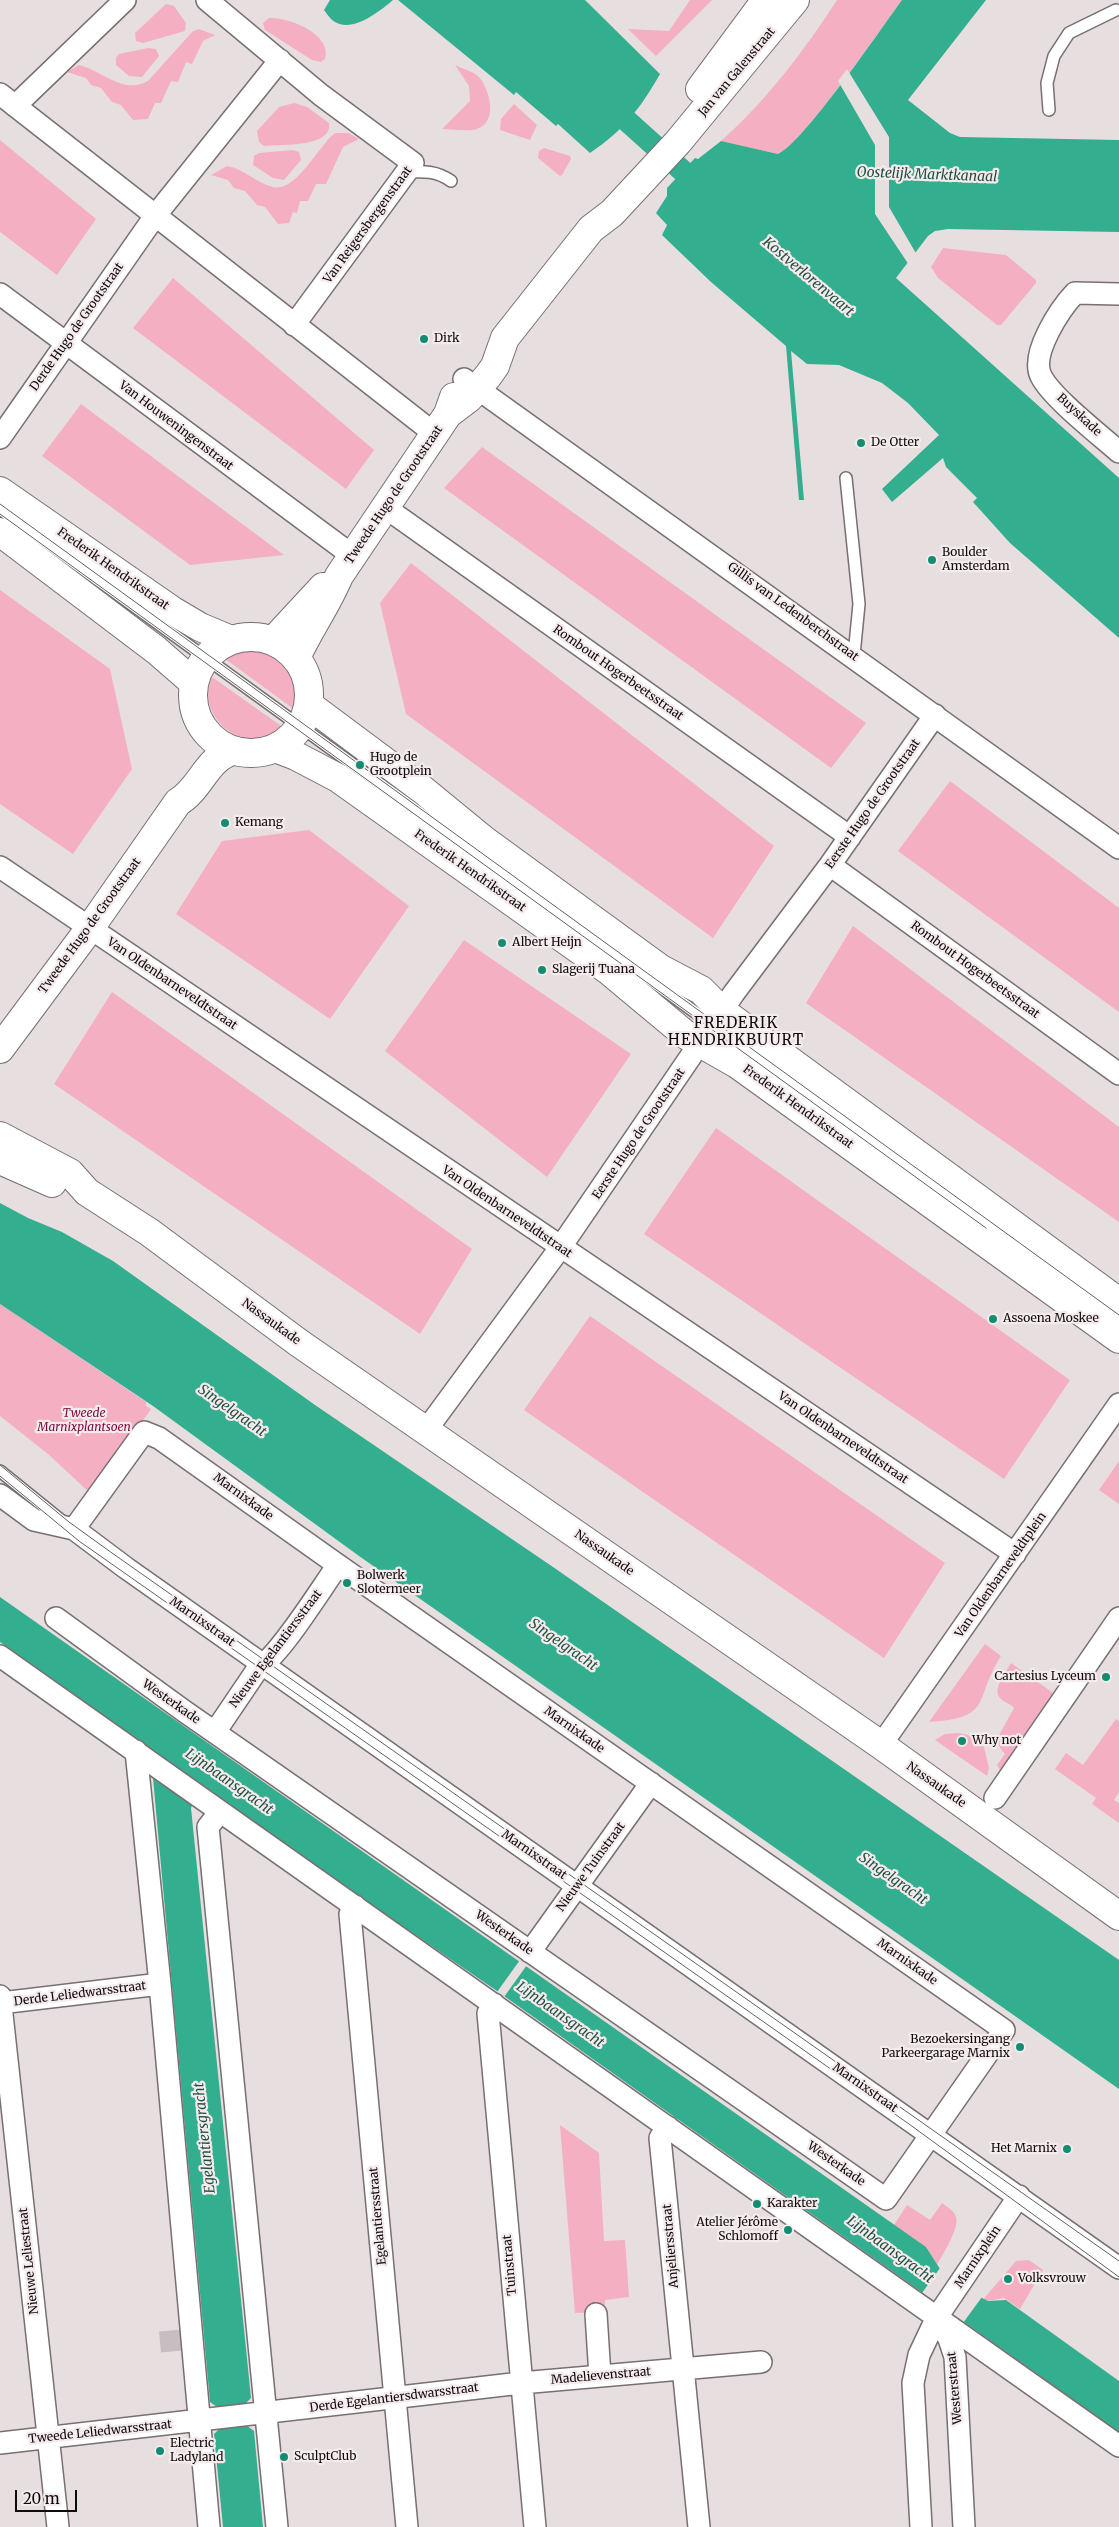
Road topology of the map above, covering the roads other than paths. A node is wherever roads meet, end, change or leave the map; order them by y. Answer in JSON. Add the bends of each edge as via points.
{"nodes":[{"id":1,"x":125,"y":0,"type":"edge"},
{"id":2,"x":207,"y":0,"type":"edge"},
{"id":3,"x":766,"y":0,"type":"edge"},
{"id":4,"x":795,"y":0,"type":"edge"},
{"id":5,"x":1117,"y":9,"type":"edge"},
{"id":6,"x":280,"y":60,"type":"junction"},
{"id":7,"x":8,"y":100,"type":"edge"},
{"id":8,"x":1049,"y":110,"type":"dead end"},
{"id":9,"x":671,"y":136,"type":"junction"},
{"id":10,"x":408,"y":172,"type":"junction"},
{"id":11,"x":451,"y":181,"type":"dead end"},
{"id":12,"x":154,"y":216,"type":"junction"},
{"id":13,"x":0,"y":294,"type":"edge"},
{"id":14,"x":1119,"y":294,"type":"edge"},
{"id":15,"x":294,"y":326,"type":"junction"},
{"id":16,"x":64,"y":344,"type":"junction"},
{"id":17,"x":472,"y":383,"type":"junction"},
{"id":18,"x":442,"y":424,"type":"junction"},
{"id":19,"x":0,"y":438,"type":"edge"},
{"id":20,"x":1119,"y":452,"type":"edge"},
{"id":21,"x":846,"y":478,"type":"dead end"},
{"id":22,"x":0,"y":491,"type":"edge"},
{"id":23,"x":386,"y":508,"type":"junction"},
{"id":24,"x":0,"y":509,"type":"edge"},
{"id":25,"x":0,"y":532,"type":"edge"},
{"id":26,"x":346,"y":566,"type":"junction"},
{"id":27,"x":231,"y":640,"type":"junction"},
{"id":28,"x":272,"y":641,"type":"junction"},
{"id":29,"x":854,"y":656,"type":"junction"},
{"id":30,"x":206,"y":658,"type":"junction"},
{"id":31,"x":296,"y":658,"type":"junction"},
{"id":32,"x":194,"y":683,"type":"junction"},
{"id":33,"x":935,"y":715,"type":"junction"},
{"id":34,"x":305,"y":716,"type":"junction"},
{"id":35,"x":204,"y":730,"type":"junction"},
{"id":36,"x":275,"y":748,"type":"junction"},
{"id":37,"x":233,"y":750,"type":"junction"},
{"id":38,"x":178,"y":802,"type":"junction"},
{"id":39,"x":850,"y":837,"type":"junction"},
{"id":40,"x":1119,"y":848,"type":"edge"},
{"id":41,"x":830,"y":865,"type":"junction"},
{"id":42,"x":0,"y":867,"type":"edge"},
{"id":43,"x":90,"y":928,"type":"junction"},
{"id":44,"x":712,"y":1027,"type":"junction"},
{"id":45,"x":0,"y":1049,"type":"edge"},
{"id":46,"x":1119,"y":1074,"type":"edge"},
{"id":47,"x":0,"y":1136,"type":"edge"},
{"id":48,"x":0,"y":1160,"type":"edge"},
{"id":49,"x":87,"y":1192,"type":"junction"},
{"id":50,"x":560,"y":1248,"type":"junction"},
{"id":51,"x":1119,"y":1302,"type":"edge"},
{"id":52,"x":1119,"y":1319,"type":"edge"},
{"id":53,"x":1119,"y":1339,"type":"edge"},
{"id":54,"x":1119,"y":1404,"type":"edge"},
{"id":55,"x":426,"y":1429,"type":"junction"},
{"id":56,"x":0,"y":1471,"type":"edge"},
{"id":57,"x":0,"y":1495,"type":"edge"},
{"id":58,"x":74,"y":1529,"type":"junction"},
{"id":59,"x":1016,"y":1554,"type":"junction"},
{"id":60,"x":338,"y":1565,"type":"junction"},
{"id":61,"x":56,"y":1618,"type":"dead end"},
{"id":62,"x":1119,"y":1618,"type":"edge"},
{"id":63,"x":0,"y":1656,"type":"edge"},
{"id":64,"x":264,"y":1665,"type":"junction"},
{"id":65,"x":215,"y":1732,"type":"junction"},
{"id":66,"x":881,"y":1745,"type":"junction"},
{"id":67,"x":136,"y":1752,"type":"junction"},
{"id":68,"x":651,"y":1783,"type":"junction"},
{"id":69,"x":995,"y":1798,"type":"dead end"},
{"id":70,"x":219,"y":1813,"type":"junction"},
{"id":71,"x":578,"y":1886,"type":"junction"},
{"id":72,"x":355,"y":1906,"type":"junction"},
{"id":73,"x":1116,"y":1908,"type":"edge"},
{"id":74,"x":530,"y":1952,"type":"junction"},
{"id":75,"x":160,"y":1984,"type":"junction"},
{"id":76,"x":0,"y":2001,"type":"edge"},
{"id":77,"x":494,"y":2004,"type":"junction"},
{"id":78,"x":668,"y":2126,"type":"junction"},
{"id":79,"x":932,"y":2133,"type":"junction"},
{"id":80,"x":1019,"y":2196,"type":"junction"},
{"id":81,"x":1119,"y":2268,"type":"edge"},
{"id":82,"x":940,"y":2313,"type":"junction"},
{"id":83,"x":596,"y":2314,"type":"dead end"},
{"id":84,"x":760,"y":2362,"type":"dead end"},
{"id":85,"x":682,"y":2368,"type":"junction"},
{"id":86,"x":600,"y":2376,"type":"junction"},
{"id":87,"x":521,"y":2384,"type":"junction"},
{"id":88,"x":395,"y":2398,"type":"junction"},
{"id":89,"x":260,"y":2414,"type":"junction"},
{"id":90,"x":206,"y":2420,"type":"junction"},
{"id":91,"x":49,"y":2438,"type":"junction"},
{"id":92,"x":0,"y":2442,"type":"edge"},
{"id":93,"x":1119,"y":2446,"type":"edge"},
{"id":94,"x":58,"y":2527,"type":"edge"},
{"id":95,"x":210,"y":2527,"type":"edge"},
{"id":96,"x":278,"y":2527,"type":"edge"},
{"id":97,"x":407,"y":2527,"type":"edge"},
{"id":98,"x":535,"y":2527,"type":"edge"},
{"id":99,"x":699,"y":2527,"type":"edge"},
{"id":100,"x":921,"y":2527,"type":"edge"},
{"id":101,"x":964,"y":2527,"type":"edge"}],
"edges":[{"from":1,"to":7,"type":"street"},
{"from":2,"to":6,"type":"street","name":"Van Reigersbergenstraat"},
{"from":3,"to":9,"type":"main road","name":"Jan van Galenstraat","via":[[704,84]]},
{"from":4,"to":9,"type":"main road","name":"Jan van Galenstraat","via":[[753,53]]},
{"from":5,"to":8,"type":"lane","via":[[1069,33],[1054,56],[1049,74]]},
{"from":6,"to":10,"type":"street","name":"Van Reigersbergenstraat","via":[[321,95],[413,163]]},
{"from":6,"to":12,"type":"street"},
{"from":7,"to":12,"type":"street"},
{"from":9,"to":17,"type":"main road","name":"Tweede Hugo de Grootstraat","via":[[644,166],[600,205],[590,229],[505,338],[492,345]]},
{"from":10,"to":11,"type":"lane","via":[[432,172]]},
{"from":10,"to":15,"type":"street","name":"Van Reigersbergenstraat"},
{"from":12,"to":15,"type":"street"},
{"from":12,"to":16,"type":"street","name":"Derde Hugo de Grootstraat"},
{"from":13,"to":16,"type":"street","name":"Van Houweningenstraat"},
{"from":14,"to":20,"type":"street","name":"Buyskade","via":[[1074,293],[1061,307],[1040,356],[1041,375],[1056,394]]},
{"from":15,"to":18,"type":"street"},
{"from":16,"to":19,"type":"street","name":"Derde Hugo de Grootstraat"},
{"from":16,"to":26,"type":"street","name":"Van Houweningenstraat"},
{"from":17,"to":18,"type":"main road","name":"Tweede Hugo de Grootstraat","via":[[463,404]]},
{"from":17,"to":29,"type":"street","name":"Gillis van Ledenberchstraat"},
{"from":18,"to":23,"type":"main road","name":"Tweede Hugo de Grootstraat"},
{"from":21,"to":29,"type":"lane","via":[[859,604]]},
{"from":22,"to":27,"type":"main road","name":"Frederik Hendrikstraat","via":[[174,611]]},
{"from":23,"to":26,"type":"main road","name":"Tweede Hugo de Grootstraat"},
{"from":23,"to":39,"type":"street","name":"Rombout Hogerbeetsstraat"},
{"from":24,"to":30,"type":"lane","name":"Frederik Hendrikstraat"},
{"from":25,"to":32,"type":"main road","via":[[173,663]]},
{"from":26,"to":28,"type":"main road","name":"Tweede Hugo de Grootstraat","via":[[317,591]]},
{"from":26,"to":31,"type":"main road","name":"Tweede Hugo de Grootstraat"},
{"from":27,"to":28,"type":"main road","via":[[254,637]]},
{"from":27,"to":30,"type":"main road"},
{"from":28,"to":31,"type":"main road"},
{"from":29,"to":33,"type":"street","name":"Gillis van Ledenberchstraat"},
{"from":30,"to":32,"type":"main road"},
{"from":30,"to":34,"type":"lane"},
{"from":31,"to":34,"type":"main road","via":[[306,675]]},
{"from":32,"to":35,"type":"main road","via":[[194,709]]},
{"from":33,"to":39,"type":"street","name":"Eerste Hugo de Grootstraat"},
{"from":33,"to":40,"type":"street","name":"Gillis van Ledenberchstraat"},
{"from":34,"to":36,"type":"main road","via":[[286,742]]},
{"from":34,"to":44,"type":"main road","name":"Frederik Hendrikstraat","via":[[423,790],[484,840],[661,969],[701,990]]},
{"from":35,"to":37,"type":"main road"},
{"from":35,"to":38,"type":"main road","name":"Tweede Hugo de Grootstraat","via":[[200,748],[180,784]]},
{"from":36,"to":37,"type":"main road","via":[[247,753]]},
{"from":36,"to":44,"type":"main road","name":"Frederik Hendrikstraat","via":[[338,778],[608,970],[686,1035]]},
{"from":37,"to":38,"type":"main road","name":"Tweede Hugo de Grootstraat","via":[[209,766],[190,795]]},
{"from":38,"to":43,"type":"main road","name":"Tweede Hugo de Grootstraat"},
{"from":39,"to":41,"type":"street","name":"Eerste Hugo de Grootstraat"},
{"from":41,"to":44,"type":"street","name":"Eerste Hugo de Grootstraat"},
{"from":41,"to":46,"type":"street","name":"Rombout Hogerbeetsstraat"},
{"from":42,"to":43,"type":"street","name":"Van Oldenbarneveldtstraat"},
{"from":43,"to":45,"type":"main road","name":"Tweede Hugo de Grootstraat"},
{"from":43,"to":50,"type":"street","name":"Van Oldenbarneveldtstraat"},
{"from":44,"to":50,"type":"street","name":"Eerste Hugo de Grootstraat"},
{"from":44,"to":51,"type":"main road","name":"Frederik Hendrikstraat"},
{"from":44,"to":52,"type":"lane","name":"Frederik Hendrikstraat"},
{"from":44,"to":53,"type":"main road","name":"Frederik Hendrikstraat","via":[[737,1064]]},
{"from":47,"to":49,"type":"main road","name":"Nassaukade","via":[[70,1173]]},
{"from":48,"to":49,"type":"main road","name":"Nassaukade","via":[[64,1188]]},
{"from":49,"to":55,"type":"main road","name":"Nassaukade","via":[[149,1232],[299,1343]]},
{"from":50,"to":55,"type":"street","name":"Eerste Hugo de Grootstraat"},
{"from":50,"to":59,"type":"street","name":"Van Oldenbarneveldtstraat"},
{"from":54,"to":59,"type":"street","name":"Van Oldenbarneveldtplein"},
{"from":55,"to":66,"type":"main road","name":"Nassaukade"},
{"from":56,"to":58,"type":"lane","name":"Marnixstraat"},
{"from":57,"to":58,"type":"street","name":"Marnixstraat","via":[[34,1520]]},
{"from":58,"to":60,"type":"street","name":"Marnixkade","via":[[144,1432],[159,1438]]},
{"from":58,"to":64,"type":"street","name":"Marnixstraat"},
{"from":59,"to":66,"type":"street","name":"Van Oldenbarneveldtplein"},
{"from":60,"to":64,"type":"street","name":"Nieuwe Egelantiersstraat"},
{"from":60,"to":68,"type":"street","name":"Marnixkade"},
{"from":61,"to":65,"type":"street","name":"Westerkade"},
{"from":62,"to":69,"type":"street"},
{"from":63,"to":67,"type":"street"},
{"from":64,"to":65,"type":"street","name":"Nieuwe Egelantiersstraat"},
{"from":64,"to":71,"type":"street","name":"Marnixstraat"},
{"from":65,"to":74,"type":"street","name":"Westerkade"},
{"from":66,"to":73,"type":"main road","name":"Nassaukade"},
{"from":67,"to":70,"type":"street"},
{"from":67,"to":75,"type":"street"},
{"from":68,"to":71,"type":"street","name":"Nieuwe Tuinstraat"},
{"from":68,"to":79,"type":"street","name":"Marnixkade","via":[[1004,2030]]},
{"from":70,"to":72,"type":"street"},
{"from":70,"to":89,"type":"street","via":[[208,1827]]},
{"from":71,"to":74,"type":"street","name":"Nieuwe Tuinstraat"},
{"from":71,"to":79,"type":"street","name":"Marnixstraat"},
{"from":72,"to":77,"type":"street"},
{"from":72,"to":88,"type":"street","name":"Egelantiersstraat","via":[[350,1914]]},
{"from":74,"to":79,"type":"street","name":"Westerkade","via":[[886,2199]]},
{"from":75,"to":76,"type":"street","name":"Derde Leliedwarsstraat"},
{"from":75,"to":90,"type":"street"},
{"from":76,"to":91,"type":"street","name":"Nieuwe Leliestraat"},
{"from":77,"to":78,"type":"street"},
{"from":77,"to":87,"type":"street","name":"Tuinstraat","via":[[488,2013]]},
{"from":78,"to":82,"type":"street"},
{"from":78,"to":85,"type":"street","name":"Anjeliersstraat","via":[[660,2138]]},
{"from":79,"to":80,"type":"street","name":"Marnixstraat"},
{"from":80,"to":81,"type":"street"},
{"from":80,"to":82,"type":"street","name":"Marnixplein"},
{"from":82,"to":93,"type":"street"},
{"from":82,"to":100,"type":"street","via":[[919,2355],[913,2384]]},
{"from":82,"to":101,"type":"street","name":"Westerstraat","via":[[954,2357]]},
{"from":83,"to":86,"type":"street"},
{"from":84,"to":85,"type":"street"},
{"from":85,"to":86,"type":"street","name":"Madelievenstraat"},
{"from":85,"to":99,"type":"street","name":"Anjeliersstraat"},
{"from":86,"to":87,"type":"street","name":"Madelievenstraat"},
{"from":87,"to":88,"type":"street","name":"Derde Egelantiersdwarsstraat"},
{"from":87,"to":98,"type":"street","name":"Tuinstraat"},
{"from":88,"to":89,"type":"street","name":"Derde Egelantiersdwarsstraat"},
{"from":88,"to":97,"type":"street","name":"Egelantiersstraat"},
{"from":89,"to":90,"type":"street","name":"Derde Egelantiersdwarsstraat"},
{"from":89,"to":96,"type":"street"},
{"from":90,"to":91,"type":"street","name":"Tweede Leliedwarsstraat"},
{"from":90,"to":95,"type":"street"},
{"from":91,"to":92,"type":"street","name":"Tweede Leliedwarsstraat"},
{"from":91,"to":94,"type":"street","name":"Nieuwe Leliestraat"}]}
